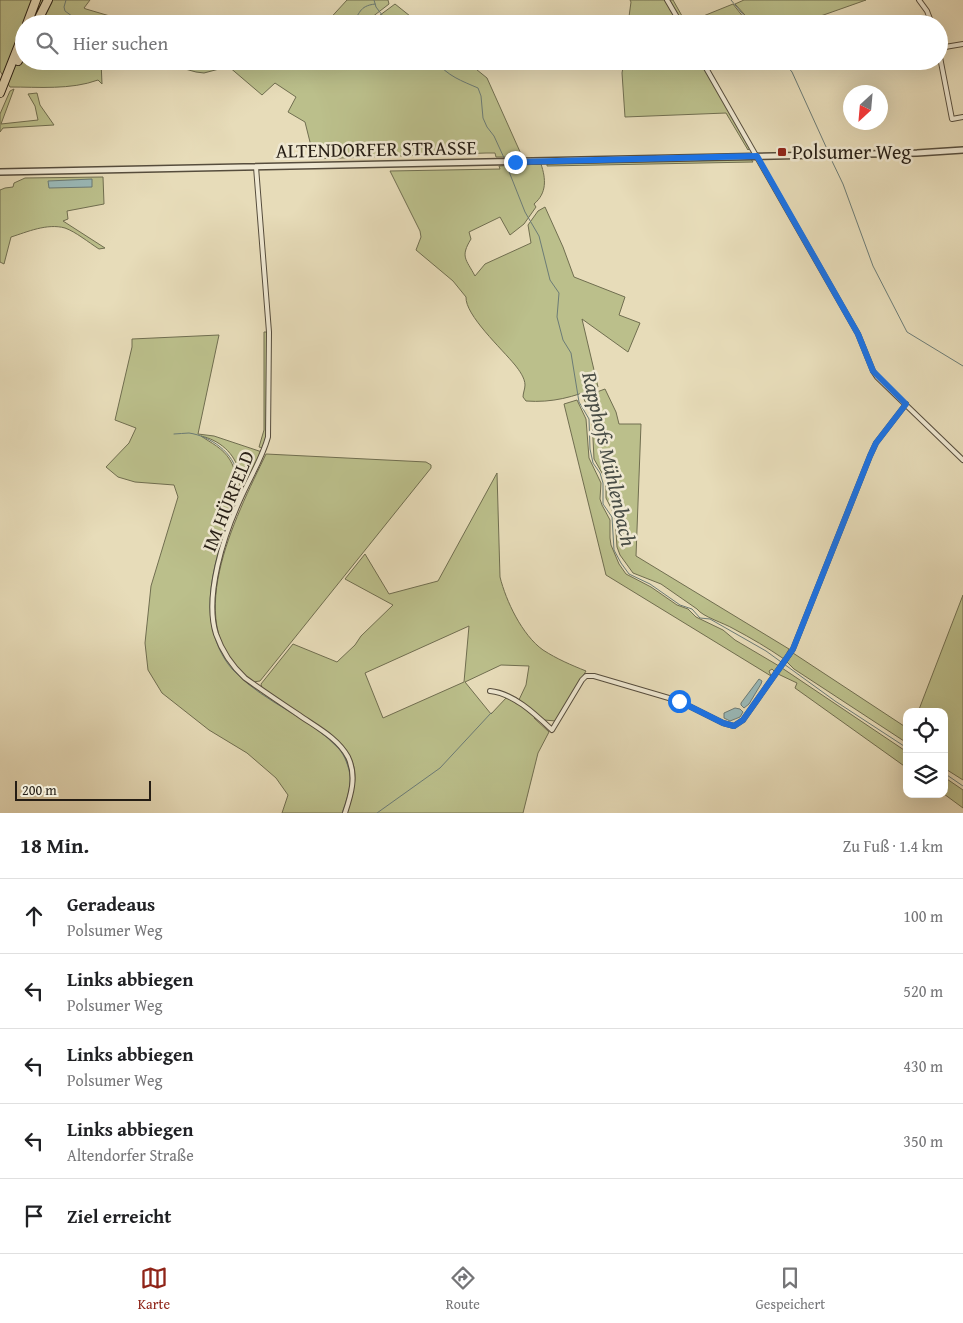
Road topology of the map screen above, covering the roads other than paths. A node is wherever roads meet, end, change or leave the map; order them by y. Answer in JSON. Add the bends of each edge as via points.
{"nodes":[{"id":1,"x":36,"y":0,"type":"edge"},
{"id":2,"x":48,"y":0,"type":"edge"},
{"id":3,"x":667,"y":0,"type":"edge"},
{"id":4,"x":920,"y":0,"type":"edge"},
{"id":5,"x":30,"y":15,"type":"edge"},
{"id":6,"x":40,"y":15,"type":"edge"},
{"id":7,"x":676,"y":15,"type":"edge"},
{"id":8,"x":929,"y":15,"type":"edge"},
{"id":9,"x":963,"y":44,"type":"edge"},
{"id":10,"x":948,"y":46,"type":"edge"},
{"id":11,"x":15,"y":55,"type":"edge"},
{"id":12,"x":15,"y":66,"type":"edge"},
{"id":13,"x":707,"y":70,"type":"edge"},
{"id":14,"x":942,"y":70,"type":"edge"},
{"id":15,"x":0,"y":93,"type":"edge"},
{"id":16,"x":0,"y":99,"type":"edge"},
{"id":17,"x":963,"y":117,"type":"edge"},
{"id":18,"x":963,"y":150,"type":"edge"},
{"id":19,"x":757,"y":156,"type":"junction"},
{"id":20,"x":256,"y":167,"type":"junction"},
{"id":21,"x":0,"y":172,"type":"edge"},
{"id":22,"x":906,"y":404,"type":"junction"},
{"id":23,"x":963,"y":460,"type":"edge"},
{"id":24,"x":490,"y":691,"type":"dead end"},
{"id":25,"x":344,"y":813,"type":"edge"}],
"edges":[{"from":1,"to":5,"type":"highway"},
{"from":2,"to":6,"type":"highway"},
{"from":3,"to":7,"type":"street"},
{"from":4,"to":8,"type":"street"},
{"from":9,"to":10,"type":"street"},
{"from":11,"to":15,"type":"highway"},
{"from":12,"to":16,"type":"highway"},
{"from":13,"to":19,"type":"street"},
{"from":14,"to":17,"type":"street","via":[[952,119]]},
{"from":18,"to":19,"type":"street","name":"ALTENDORFER STRASSE"},
{"from":19,"to":20,"type":"street","name":"ALTENDORFER STRASSE"},
{"from":19,"to":22,"type":"street","via":[[858,334],[873,371]]},
{"from":20,"to":21,"type":"street","name":"ALTENDORFER STRASSE"},
{"from":20,"to":25,"type":"street","name":"IM HÜRFELD","via":[[269,332],[268,437],[224,545],[216,580],[213,618],[221,647],[236,670],[340,745],[352,770],[353,785]]},
{"from":22,"to":23,"type":"street"},
{"from":22,"to":24,"type":"street","via":[[872,449],[789,655],[743,720],[734,726],[723,723],[679,701],[586,676],[552,730],[511,698],[501,692]]}]}
